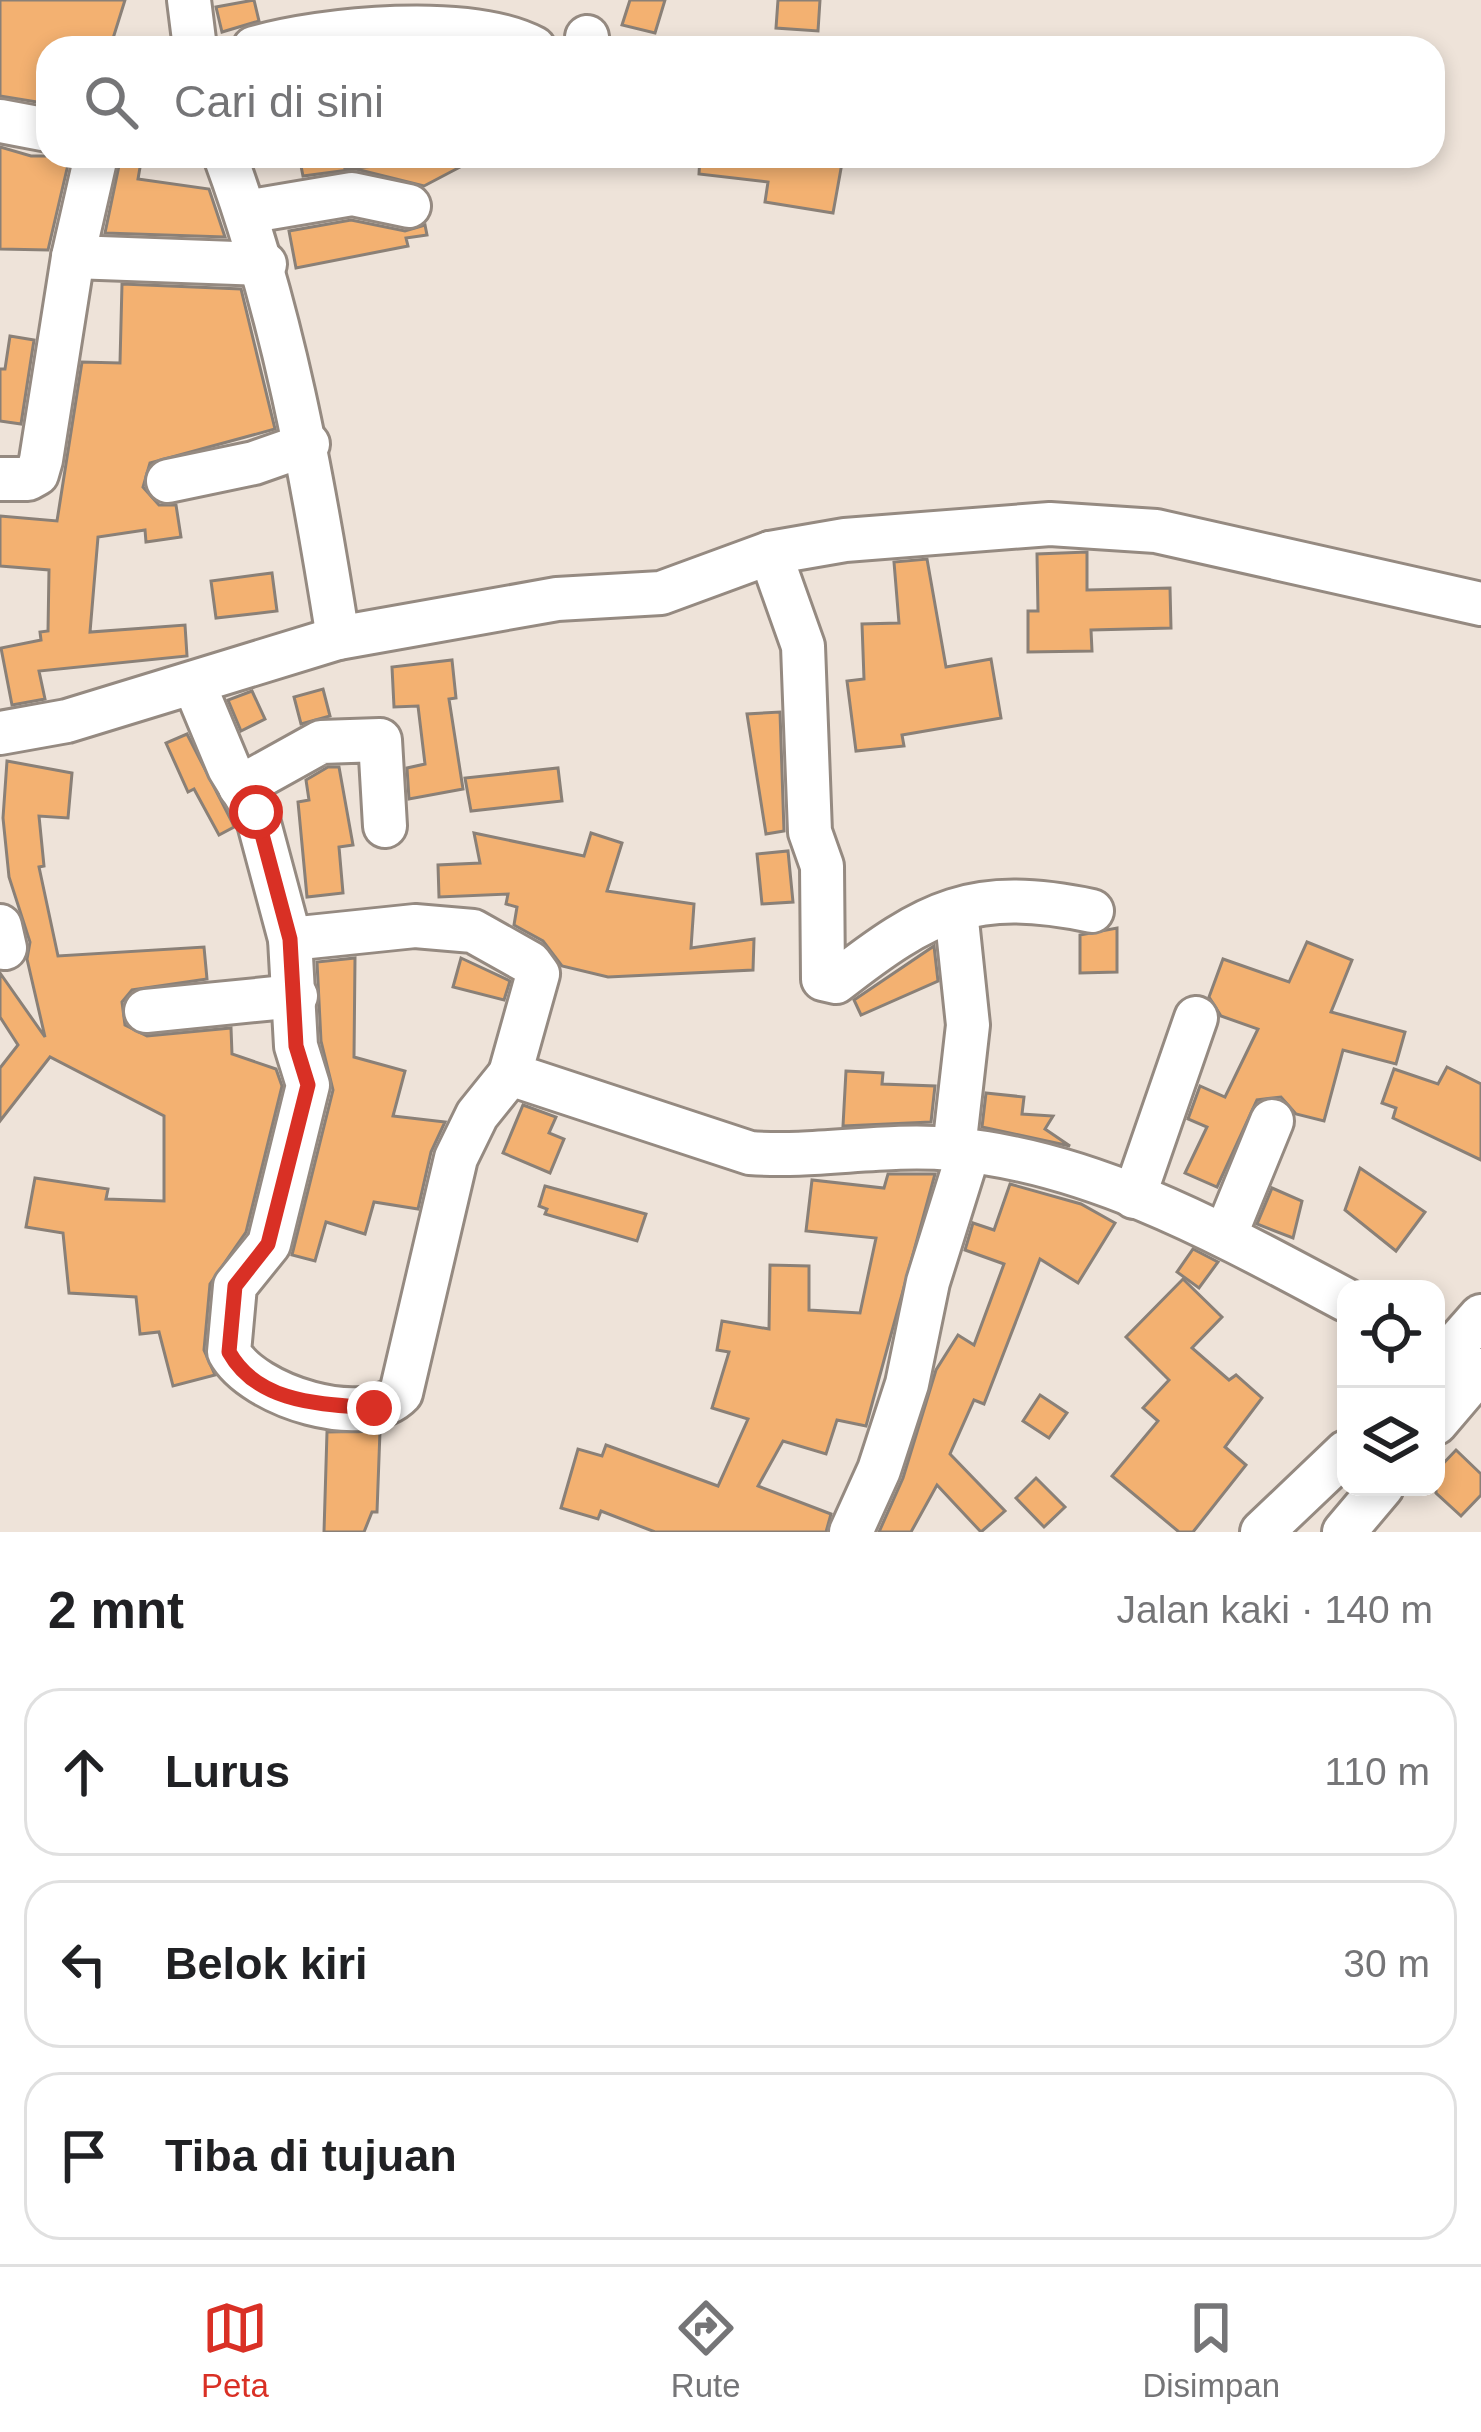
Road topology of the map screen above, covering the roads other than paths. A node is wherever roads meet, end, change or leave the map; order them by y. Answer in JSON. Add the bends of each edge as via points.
{"nodes":[{"id":1,"x":189,"y":0,"type":"edge"},
{"id":2,"x":194,"y":36,"type":"edge"},
{"id":3,"x":301,"y":36,"type":"edge"},
{"id":4,"x":484,"y":36,"type":"edge"},
{"id":5,"x":0,"y":121,"type":"edge"},
{"id":6,"x":36,"y":128,"type":"edge"},
{"id":7,"x":93,"y":168,"type":"edge"},
{"id":8,"x":230,"y":168,"type":"edge"},
{"id":9,"x":409,"y":206,"type":"dead end"},
{"id":10,"x":246,"y":212,"type":"junction"},
{"id":11,"x":73,"y":257,"type":"junction"},
{"id":12,"x":265,"y":264,"type":"junction"},
{"id":13,"x":308,"y":443,"type":"junction"},
{"id":14,"x":0,"y":479,"type":"edge"},
{"id":15,"x":168,"y":481,"type":"dead end"},
{"id":16,"x":770,"y":553,"type":"junction"},
{"id":17,"x":1481,"y":604,"type":"edge"},
{"id":18,"x":338,"y":638,"type":"junction"},
{"id":19,"x":194,"y":684,"type":"junction"},
{"id":20,"x":0,"y":733,"type":"edge"},
{"id":21,"x":240,"y":787,"type":"junction"},
{"id":22,"x":385,"y":826,"type":"dead end"},
{"id":23,"x":956,"y":910,"type":"junction"},
{"id":24,"x":1092,"y":911,"type":"dead end"},
{"id":25,"x":290,"y":939,"type":"junction"},
{"id":26,"x":296,"y":996,"type":"junction"},
{"id":27,"x":146,"y":1011,"type":"dead end"},
{"id":28,"x":1196,"y":1018,"type":"dead end"},
{"id":29,"x":510,"y":1074,"type":"junction"},
{"id":30,"x":1272,"y":1121,"type":"dead end"},
{"id":31,"x":962,"y":1150,"type":"junction"},
{"id":32,"x":1134,"y":1197,"type":"junction"},
{"id":33,"x":1225,"y":1236,"type":"junction"},
{"id":34,"x":1337,"y":1295,"type":"edge"},
{"id":35,"x":1462,"y":1347,"type":"edge"},
{"id":36,"x":1445,"y":1397,"type":"edge"},
{"id":37,"x":1337,"y":1461,"type":"edge"},
{"id":38,"x":1374,"y":1496,"type":"edge"},
{"id":39,"x":851,"y":1532,"type":"edge"},
{"id":40,"x":1262,"y":1532,"type":"edge"},
{"id":41,"x":1344,"y":1532,"type":"edge"}],
"edges":[{"from":1,"to":2,"type":"street"},
{"from":3,"to":4,"type":"street","via":[[370,27]]},
{"from":5,"to":6,"type":"street"},
{"from":7,"to":11,"type":"street"},
{"from":8,"to":10,"type":"street"},
{"from":9,"to":10,"type":"street","via":[[352,194]]},
{"from":10,"to":12,"type":"street"},
{"from":11,"to":12,"type":"street"},
{"from":11,"to":14,"type":"street","via":[[37,474]]},
{"from":12,"to":13,"type":"street"},
{"from":13,"to":15,"type":"street"},
{"from":13,"to":18,"type":"street"},
{"from":16,"to":17,"type":"street","via":[[1050,524],[1156,531]]},
{"from":16,"to":18,"type":"street","via":[[662,593],[556,599]]},
{"from":16,"to":23,"type":"street","via":[[802,646],[811,832],[822,866],[823,979],[836,982],[894,935]]},
{"from":18,"to":19,"type":"street"},
{"from":19,"to":20,"type":"street"},
{"from":19,"to":21,"type":"street"},
{"from":21,"to":22,"type":"street","via":[[321,742],[380,740]]},
{"from":21,"to":25,"type":"street","via":[[256,812]]},
{"from":23,"to":24,"type":"street","via":[[1011,901]]},
{"from":23,"to":31,"type":"street","via":[[968,1025]]},
{"from":25,"to":26,"type":"street"},
{"from":25,"to":29,"type":"street","via":[[415,926],[492,938],[538,974]]},
{"from":26,"to":27,"type":"street"},
{"from":26,"to":29,"type":"street","via":[[296,1046],[308,1085],[268,1244],[235,1286],[228,1344],[262,1388],[300,1401],[374,1408],[401,1393],[455,1158]]},
{"from":28,"to":32,"type":"street"},
{"from":29,"to":31,"type":"street","via":[[750,1153]]},
{"from":30,"to":33,"type":"street"},
{"from":31,"to":32,"type":"street"},
{"from":31,"to":39,"type":"street","via":[[907,1384]]},
{"from":32,"to":33,"type":"street"},
{"from":33,"to":34,"type":"street"},
{"from":35,"to":36,"type":"street"},
{"from":37,"to":40,"type":"street"},
{"from":38,"to":41,"type":"street"}]}
